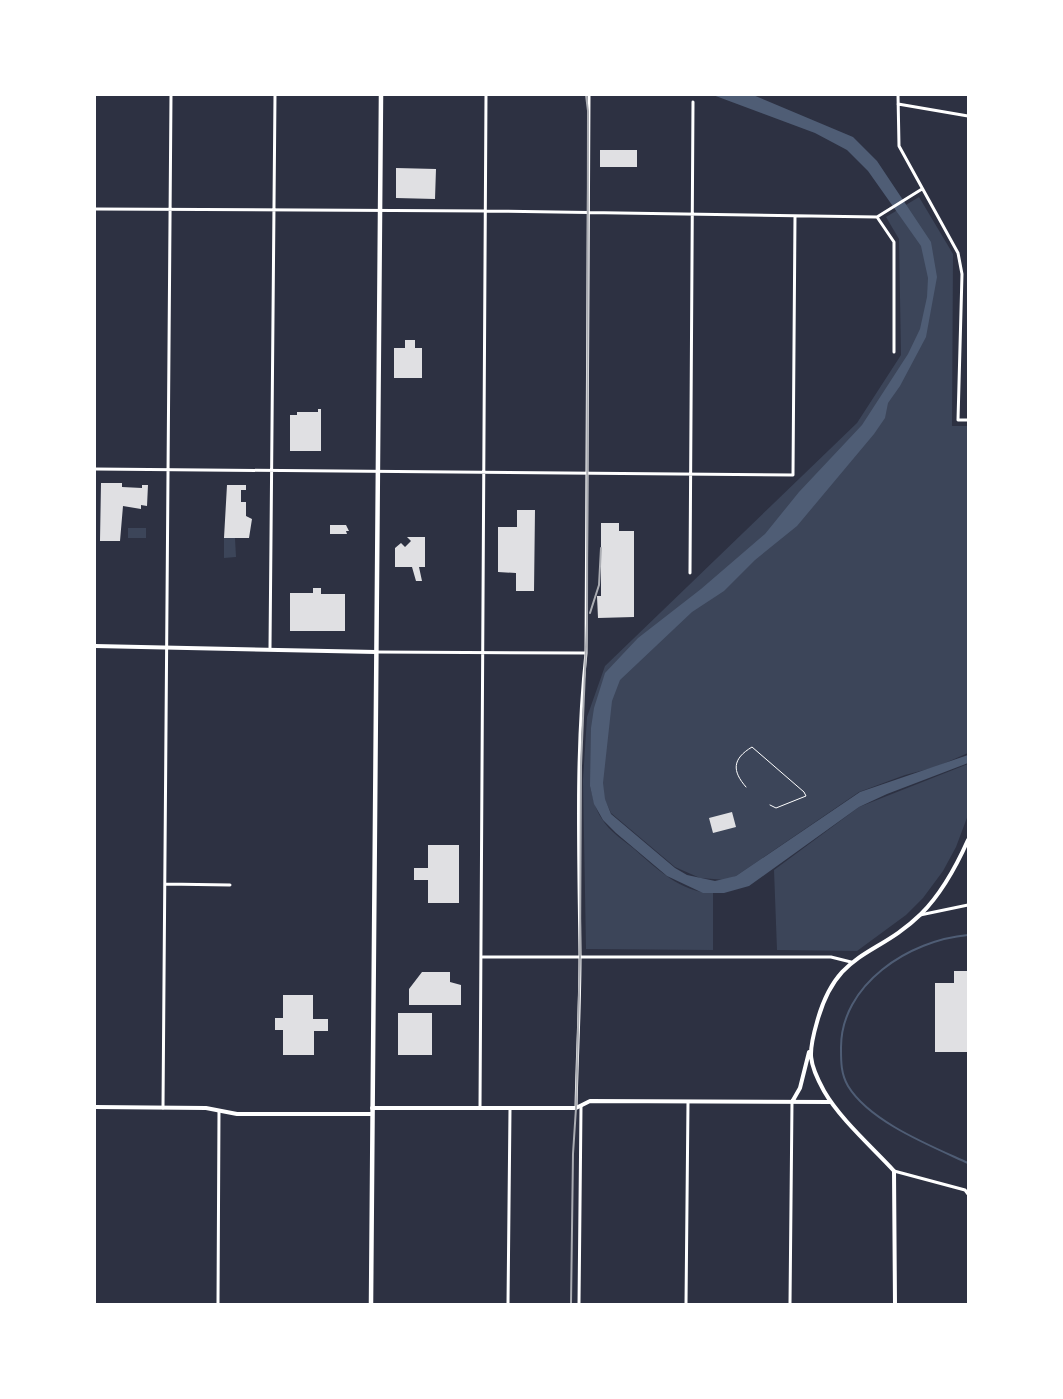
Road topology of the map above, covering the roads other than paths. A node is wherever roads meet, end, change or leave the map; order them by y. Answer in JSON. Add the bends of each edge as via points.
{"nodes":[{"id":1,"x":171,"y":95,"type":"edge"},
{"id":2,"x":275,"y":95,"type":"edge"},
{"id":3,"x":381,"y":95,"type":"edge"},
{"id":4,"x":486,"y":95,"type":"edge"},
{"id":5,"x":589,"y":95,"type":"edge"},
{"id":6,"x":898,"y":95,"type":"edge"},
{"id":7,"x":693,"y":102,"type":"dead end"},
{"id":8,"x":898,"y":104,"type":"junction"},
{"id":9,"x":968,"y":116,"type":"edge"},
{"id":10,"x":922,"y":189,"type":"junction"},
{"id":11,"x":95,"y":209,"type":"edge"},
{"id":12,"x":170,"y":210,"type":"junction"},
{"id":13,"x":274,"y":210,"type":"junction"},
{"id":14,"x":380,"y":210,"type":"junction"},
{"id":15,"x":486,"y":211,"type":"junction"},
{"id":16,"x":589,"y":212,"type":"junction"},
{"id":17,"x":692,"y":214,"type":"junction"},
{"id":18,"x":795,"y":216,"type":"junction"},
{"id":19,"x":877,"y":217,"type":"junction"},
{"id":20,"x":962,"y":274,"type":"junction"},
{"id":21,"x":968,"y":274,"type":"edge"},
{"id":22,"x":894,"y":352,"type":"dead end"},
{"id":23,"x":968,"y":420,"type":"edge"},
{"id":24,"x":95,"y":469,"type":"edge"},
{"id":25,"x":170,"y":469,"type":"junction"},
{"id":26,"x":272,"y":470,"type":"junction"},
{"id":27,"x":378,"y":472,"type":"junction"},
{"id":28,"x":484,"y":473,"type":"junction"},
{"id":29,"x":588,"y":474,"type":"junction"},
{"id":30,"x":691,"y":474,"type":"junction"},
{"id":31,"x":690,"y":573,"type":"dead end"},
{"id":32,"x":95,"y":646,"type":"edge"},
{"id":33,"x":166,"y":648,"type":"junction"},
{"id":34,"x":270,"y":648,"type":"junction"},
{"id":35,"x":376,"y":652,"type":"junction"},
{"id":36,"x":484,"y":652,"type":"junction"},
{"id":37,"x":586,"y":653,"type":"junction"},
{"id":38,"x":968,"y":840,"type":"edge"},
{"id":39,"x":165,"y":884,"type":"junction"},
{"id":40,"x":230,"y":885,"type":"dead end"},
{"id":41,"x":968,"y":905,"type":"edge"},
{"id":42,"x":920,"y":915,"type":"junction"},
{"id":43,"x":482,"y":957,"type":"junction"},
{"id":44,"x":580,"y":958,"type":"junction"},
{"id":45,"x":851,"y":962,"type":"junction"},
{"id":46,"x":809,"y":1049,"type":"junction"},
{"id":47,"x":688,"y":1102,"type":"junction"},
{"id":48,"x":792,"y":1102,"type":"junction"},
{"id":49,"x":831,"y":1102,"type":"junction"},
{"id":50,"x":95,"y":1107,"type":"edge"},
{"id":51,"x":578,"y":1107,"type":"junction"},
{"id":52,"x":163,"y":1108,"type":"junction"},
{"id":53,"x":372,"y":1108,"type":"junction"},
{"id":54,"x":480,"y":1109,"type":"junction"},
{"id":55,"x":510,"y":1109,"type":"junction"},
{"id":56,"x":219,"y":1111,"type":"junction"},
{"id":57,"x":372,"y":1114,"type":"junction"},
{"id":58,"x":894,"y":1171,"type":"junction"},
{"id":59,"x":968,"y":1194,"type":"edge"},
{"id":60,"x":218,"y":1304,"type":"edge"},
{"id":61,"x":371,"y":1304,"type":"edge"},
{"id":62,"x":508,"y":1304,"type":"edge"},
{"id":63,"x":579,"y":1304,"type":"edge"},
{"id":64,"x":686,"y":1304,"type":"edge"},
{"id":65,"x":790,"y":1304,"type":"edge"},
{"id":66,"x":895,"y":1304,"type":"edge"}],
"edges":[{"from":1,"to":12,"type":"street"},
{"from":2,"to":13,"type":"street"},
{"from":3,"to":14,"type":"main road"},
{"from":4,"to":15,"type":"street"},
{"from":5,"to":16,"type":"street"},
{"from":6,"to":8,"type":"street"},
{"from":7,"to":17,"type":"street"},
{"from":8,"to":9,"type":"street"},
{"from":8,"to":10,"type":"street","via":[[898,146]]},
{"from":10,"to":19,"type":"street"},
{"from":10,"to":20,"type":"street","via":[[958,253]]},
{"from":11,"to":12,"type":"street"},
{"from":12,"to":13,"type":"street"},
{"from":12,"to":25,"type":"street"},
{"from":13,"to":14,"type":"street"},
{"from":13,"to":26,"type":"street"},
{"from":14,"to":15,"type":"street"},
{"from":14,"to":27,"type":"main road"},
{"from":15,"to":16,"type":"street"},
{"from":15,"to":28,"type":"street"},
{"from":16,"to":17,"type":"street"},
{"from":16,"to":29,"type":"street"},
{"from":17,"to":18,"type":"street"},
{"from":17,"to":30,"type":"street"},
{"from":18,"to":19,"type":"street"},
{"from":18,"to":30,"type":"street","via":[[793,475]]},
{"from":19,"to":22,"type":"street","via":[[894,242]]},
{"from":20,"to":21,"type":"street"},
{"from":20,"to":23,"type":"street","via":[[958,420]]},
{"from":24,"to":25,"type":"street"},
{"from":25,"to":26,"type":"street"},
{"from":25,"to":33,"type":"street"},
{"from":26,"to":27,"type":"street"},
{"from":26,"to":34,"type":"street"},
{"from":27,"to":28,"type":"street"},
{"from":27,"to":35,"type":"main road"},
{"from":28,"to":29,"type":"street"},
{"from":28,"to":36,"type":"street"},
{"from":29,"to":30,"type":"street"},
{"from":29,"to":37,"type":"street"},
{"from":30,"to":31,"type":"street"},
{"from":32,"to":33,"type":"street"},
{"from":33,"to":34,"type":"street"},
{"from":33,"to":39,"type":"street"},
{"from":34,"to":35,"type":"street"},
{"from":35,"to":36,"type":"street"},
{"from":35,"to":53,"type":"main road"},
{"from":36,"to":37,"type":"street"},
{"from":36,"to":43,"type":"street"},
{"from":37,"to":44,"type":"street","via":[[579,715],[577,804]]},
{"from":38,"to":42,"type":"street","via":[[943,888]]},
{"from":39,"to":40,"type":"street"},
{"from":39,"to":52,"type":"street"},
{"from":41,"to":42,"type":"street"},
{"from":42,"to":45,"type":"street"},
{"from":43,"to":44,"type":"street"},
{"from":43,"to":54,"type":"street"},
{"from":44,"to":45,"type":"street","via":[[831,957]]},
{"from":44,"to":51,"type":"street"},
{"from":45,"to":46,"type":"street","via":[[828,989]]},
{"from":46,"to":48,"type":"street","via":[[800,1088]]},
{"from":46,"to":49,"type":"street","via":[[812,1064]]},
{"from":47,"to":48,"type":"street"},
{"from":47,"to":51,"type":"street","via":[[590,1101]]},
{"from":47,"to":64,"type":"street"},
{"from":48,"to":49,"type":"street"},
{"from":48,"to":65,"type":"street"},
{"from":49,"to":58,"type":"street"},
{"from":50,"to":52,"type":"street"},
{"from":51,"to":55,"type":"street"},
{"from":51,"to":63,"type":"street"},
{"from":52,"to":56,"type":"street"},
{"from":53,"to":54,"type":"street"},
{"from":53,"to":57,"type":"main road"},
{"from":54,"to":55,"type":"street"},
{"from":55,"to":62,"type":"street"},
{"from":56,"to":57,"type":"street","via":[[237,1114]]},
{"from":56,"to":60,"type":"street"},
{"from":57,"to":61,"type":"main road"},
{"from":58,"to":59,"type":"street","via":[[965,1190]]},
{"from":58,"to":66,"type":"street"}]}
